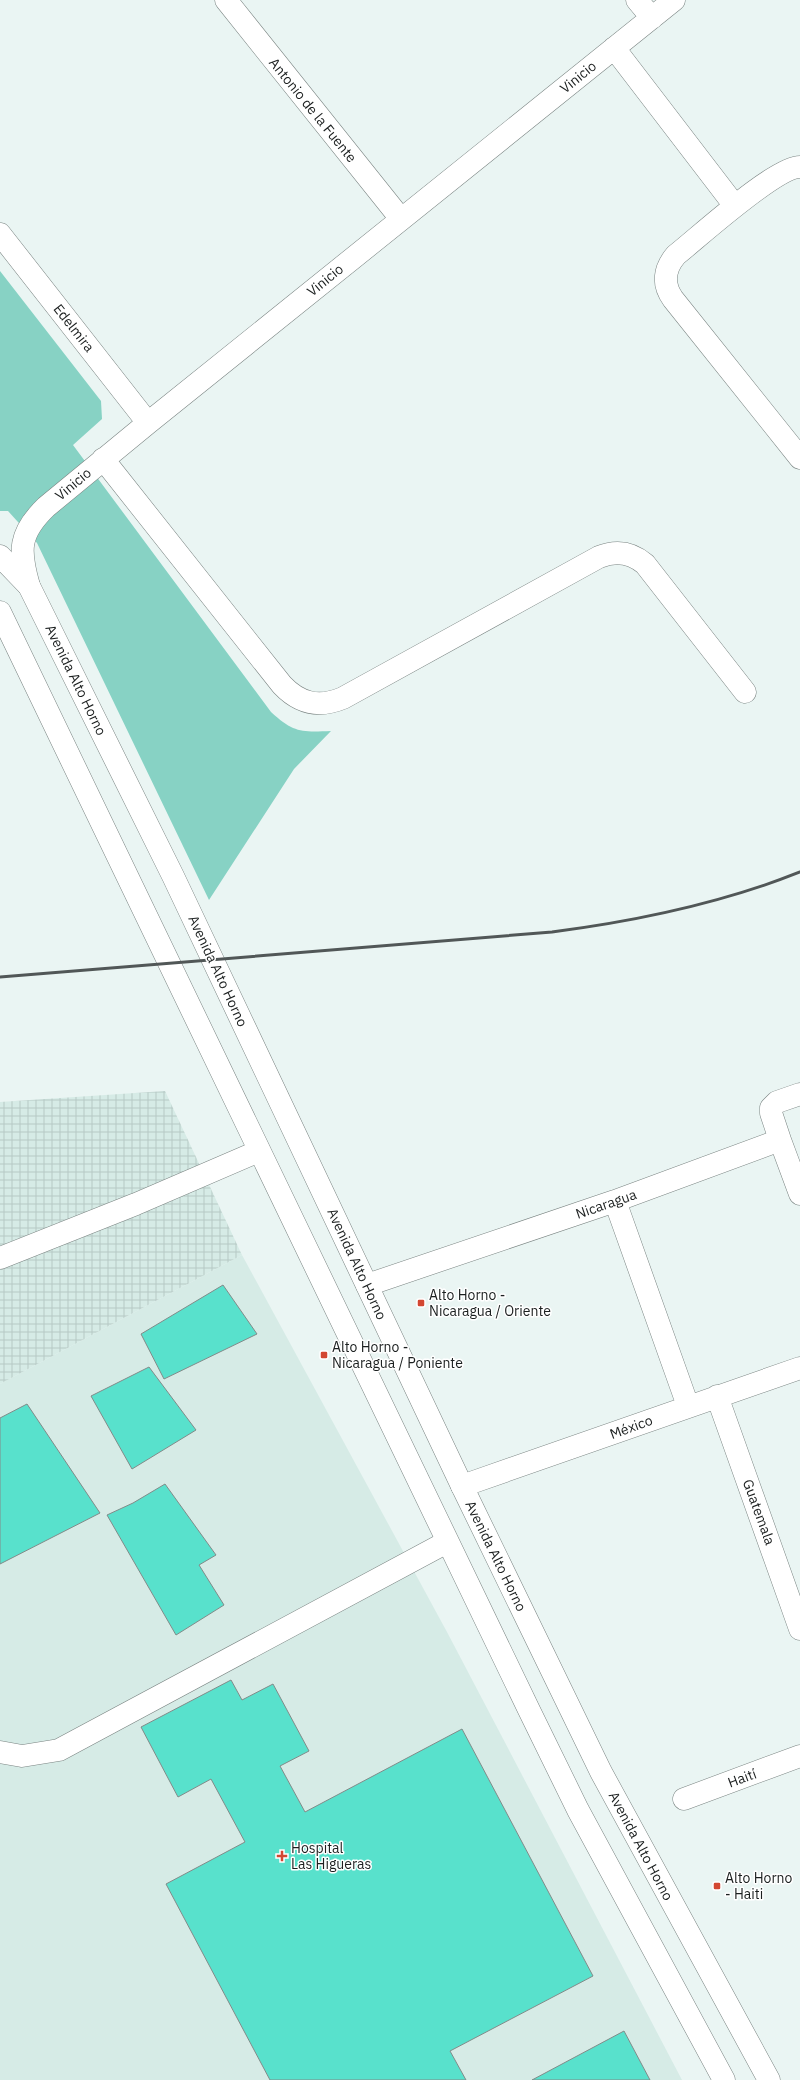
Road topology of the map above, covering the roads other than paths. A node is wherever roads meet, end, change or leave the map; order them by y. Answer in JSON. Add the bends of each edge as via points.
{"nodes":[{"id":1,"x":226,"y":0,"type":"edge"},
{"id":2,"x":637,"y":0,"type":"edge"},
{"id":3,"x":674,"y":0,"type":"edge"},
{"id":4,"x":652,"y":18,"type":"junction"},
{"id":5,"x":614,"y":48,"type":"junction"},
{"id":6,"x":800,"y":167,"type":"edge"},
{"id":7,"x":735,"y":206,"type":"junction"},
{"id":8,"x":401,"y":219,"type":"junction"},
{"id":9,"x":0,"y":234,"type":"edge"},
{"id":10,"x":148,"y":422,"type":"junction"},
{"id":11,"x":800,"y":458,"type":"edge"},
{"id":12,"x":104,"y":459,"type":"junction"},
{"id":13,"x":0,"y":556,"type":"edge"},
{"id":14,"x":29,"y":586,"type":"junction"},
{"id":15,"x":0,"y":612,"type":"edge"},
{"id":16,"x":746,"y":692,"type":"dead end"},
{"id":17,"x":800,"y":1094,"type":"edge"},
{"id":18,"x":780,"y":1140,"type":"junction"},
{"id":19,"x":259,"y":1151,"type":"junction"},
{"id":20,"x":800,"y":1194,"type":"edge"},
{"id":21,"x":615,"y":1201,"type":"junction"},
{"id":22,"x":0,"y":1258,"type":"edge"},
{"id":23,"x":367,"y":1285,"type":"junction"},
{"id":24,"x":800,"y":1368,"type":"edge"},
{"id":25,"x":717,"y":1396,"type":"junction"},
{"id":26,"x":688,"y":1406,"type":"junction"},
{"id":27,"x":462,"y":1486,"type":"junction"},
{"id":28,"x":447,"y":1542,"type":"junction"},
{"id":29,"x":800,"y":1629,"type":"edge"},
{"id":30,"x":0,"y":1752,"type":"edge"},
{"id":31,"x":800,"y":1756,"type":"edge"},
{"id":32,"x":684,"y":1799,"type":"dead end"},
{"id":33,"x":724,"y":2080,"type":"edge"},
{"id":34,"x":769,"y":2080,"type":"edge"}],
"edges":[{"from":1,"to":8,"type":"street","name":"Antonio de la Fuente"},
{"from":2,"to":4,"type":"street"},
{"from":3,"to":4,"type":"street","name":"Vinicio"},
{"from":4,"to":5,"type":"street","name":"Vinicio"},
{"from":5,"to":7,"type":"street"},
{"from":5,"to":8,"type":"street","name":"Vinicio"},
{"from":6,"to":7,"type":"street","via":[[777,176]]},
{"from":7,"to":11,"type":"street","via":[[670,262],[665,276],[666,284],[673,299]]},
{"from":8,"to":10,"type":"street","name":"Vinicio"},
{"from":9,"to":10,"type":"street","name":"Edelmira"},
{"from":10,"to":12,"type":"street","name":"Vinicio"},
{"from":12,"to":14,"type":"street","name":"Vinicio","via":[[33,520],[23,538],[22,548],[22,560]]},
{"from":12,"to":16,"type":"street","via":[[282,686],[305,702],[321,704],[343,698],[599,557],[617,552],[637,557],[645,564]]},
{"from":13,"to":14,"type":"street","name":"Avenida Alto Horno"},
{"from":14,"to":23,"type":"street","name":"Avenida Alto Horno","via":[[173,876]]},
{"from":15,"to":19,"type":"street"},
{"from":17,"to":18,"type":"street","via":[[777,1102],[771,1108]]},
{"from":18,"to":20,"type":"street"},
{"from":18,"to":21,"type":"street","name":"Nicaragua"},
{"from":19,"to":22,"type":"street","via":[[136,1204]]},
{"from":19,"to":28,"type":"street"},
{"from":21,"to":23,"type":"street","name":"Nicaragua"},
{"from":21,"to":26,"type":"street"},
{"from":23,"to":27,"type":"street","name":"Avenida Alto Horno"},
{"from":24,"to":25,"type":"street","name":"México"},
{"from":25,"to":26,"type":"street","name":"México"},
{"from":25,"to":29,"type":"street","name":"Guatemala"},
{"from":26,"to":27,"type":"street","name":"México"},
{"from":27,"to":34,"type":"street","name":"Avenida Alto Horno","via":[[601,1772]]},
{"from":28,"to":30,"type":"street","via":[[59,1750],[22,1756]]},
{"from":28,"to":33,"type":"street","via":[[578,1810]]},
{"from":31,"to":32,"type":"street","name":"Haití"}]}
